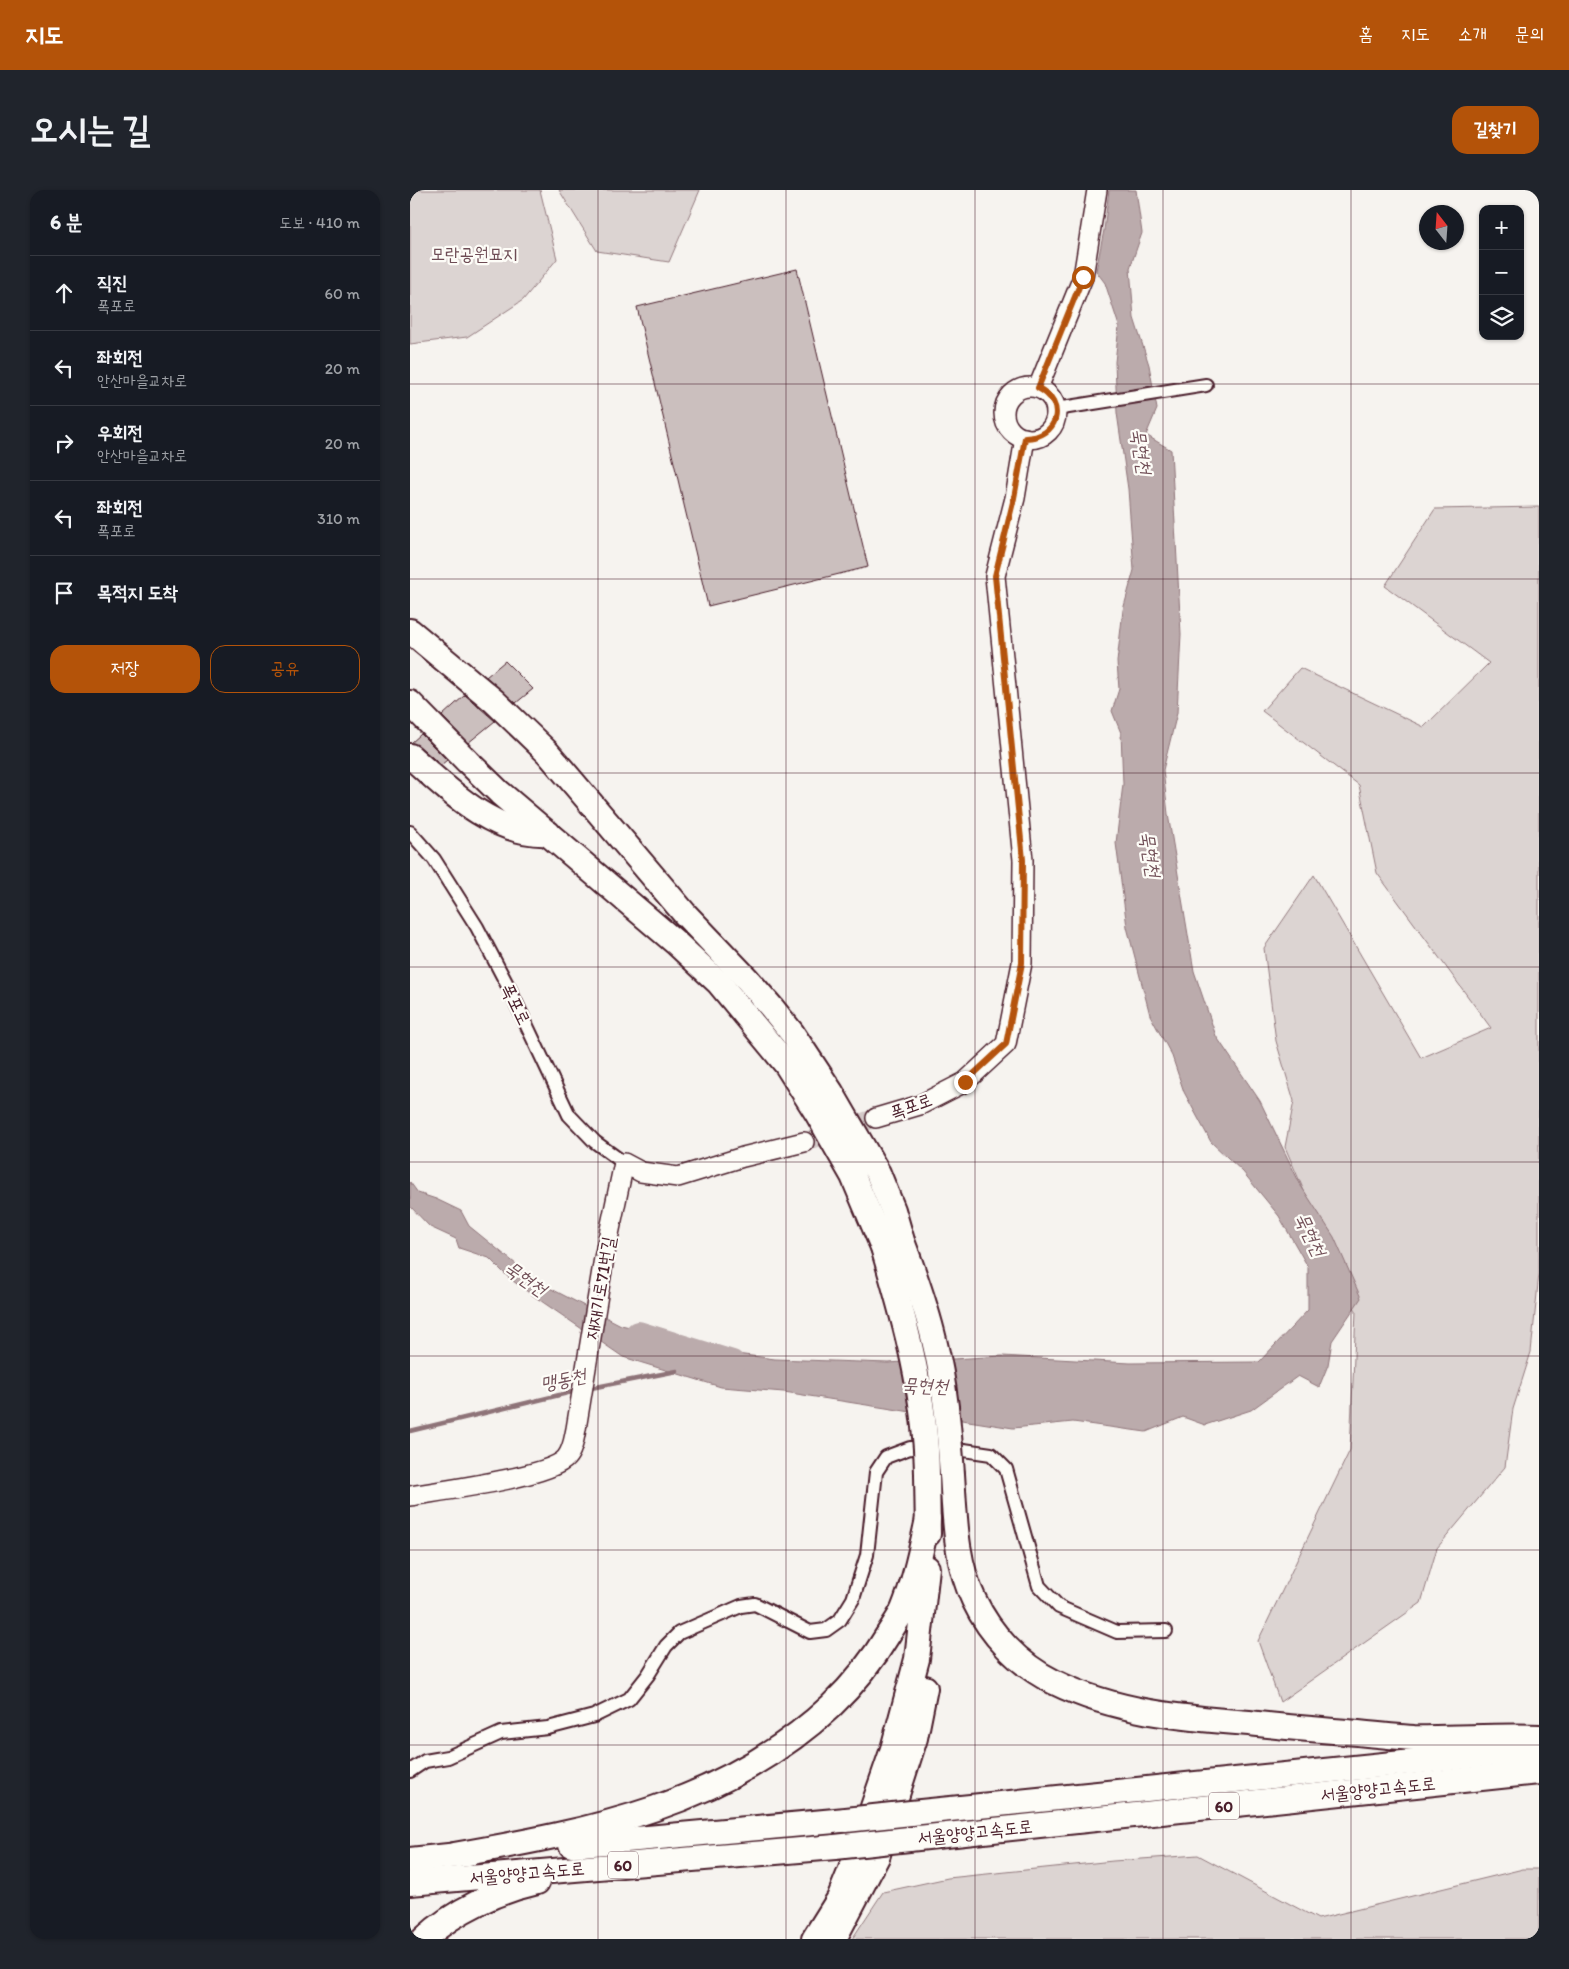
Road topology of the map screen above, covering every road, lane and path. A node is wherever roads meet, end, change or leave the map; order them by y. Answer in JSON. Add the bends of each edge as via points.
{"nodes":[{"id":1,"x":1097,"y":190,"type":"edge"},
{"id":2,"x":1206,"y":384,"type":"dead end"},
{"id":3,"x":1038,"y":388,"type":"junction"},
{"id":4,"x":1056,"y":408,"type":"junction"},
{"id":5,"x":1025,"y":438,"type":"junction"},
{"id":6,"x":410,"y":631,"type":"edge"},
{"id":7,"x":410,"y":703,"type":"edge"},
{"id":8,"x":410,"y":756,"type":"edge"},
{"id":9,"x":410,"y":832,"type":"edge"},
{"id":10,"x":548,"y":833,"type":"junction"},
{"id":11,"x":876,"y":1118,"type":"tunnel mouth"},
{"id":12,"x":804,"y":1142,"type":"tunnel mouth"},
{"id":13,"x":624,"y":1163,"type":"junction"},
{"id":14,"x":893,"y":1244,"type":"junction"},
{"id":15,"x":952,"y":1474,"type":"junction"},
{"id":16,"x":410,"y":1496,"type":"edge"},
{"id":17,"x":928,"y":1519,"type":"junction"},
{"id":18,"x":1166,"y":1631,"type":"dead end"},
{"id":19,"x":1539,"y":1737,"type":"edge"},
{"id":20,"x":1539,"y":1749,"type":"edge"},
{"id":21,"x":410,"y":1771,"type":"edge"},
{"id":22,"x":1539,"y":1772,"type":"edge"},
{"id":23,"x":454,"y":1855,"type":"junction"},
{"id":24,"x":410,"y":1860,"type":"edge"},
{"id":25,"x":625,"y":1865,"type":"junction"},
{"id":26,"x":410,"y":1883,"type":"edge"},
{"id":27,"x":424,"y":1939,"type":"edge"},
{"id":28,"x":814,"y":1939,"type":"edge"},
{"id":29,"x":834,"y":1939,"type":"edge"}],
"edges":[{"from":1,"to":3,"type":"main road","via":[[1083,277]]},
{"from":2,"to":4,"type":"street"},
{"from":3,"to":4,"type":"main road","via":[[1046,392]]},
{"from":3,"to":5,"type":"main road","via":[[1017,390],[1004,408],[1008,426]]},
{"from":4,"to":5,"type":"main road","via":[[1051,428],[1043,435]]},
{"from":5,"to":11,"type":"main road","name":"폭포로","via":[[995,576],[1023,860],[1022,963],[1006,1044],[965,1082],[920,1106]]},
{"from":6,"to":14,"type":"highway","via":[[494,701],[548,753],[792,1033],[878,1173],[893,1210]]},
{"from":7,"to":10,"type":"highway","via":[[468,762]]},
{"from":8,"to":10,"type":"highway","via":[[460,800],[500,824],[532,834]]},
{"from":9,"to":13,"type":"street","name":"폭포로","via":[[434,859],[477,927],[569,1114],[595,1142]]},
{"from":10,"to":14,"type":"highway","via":[[719,983],[786,1064]]},
{"from":12,"to":13,"type":"main road","name":"폭포로","via":[[678,1177],[641,1172]]},
{"from":13,"to":16,"type":"main road","name":"재재기로71번길","via":[[604,1258],[576,1429],[567,1457],[559,1464],[533,1473]]},
{"from":14,"to":15,"type":"highway","bridge":true,"via":[[922,1297],[934,1340],[949,1431]]},
{"from":14,"to":17,"type":"highway","bridge":true,"via":[[925,1436]]},
{"from":15,"to":19,"type":"highway","via":[[959,1551],[966,1583],[974,1600],[988,1625],[1018,1659],[1054,1682],[1127,1708],[1178,1717],[1414,1738]]},
{"from":15,"to":29,"type":"highway","via":[[947,1547],[915,1738],[878,1857]]},
{"from":17,"to":23,"type":"highway","via":[[916,1573],[902,1611],[878,1653],[841,1696],[790,1742],[758,1763],[653,1811],[533,1842]]},
{"from":17,"to":28,"type":"highway","via":[[928,1560],[917,1658],[893,1750],[839,1899]]},
{"from":18,"to":21,"type":"street","via":[[1117,1632],[1058,1607],[1039,1586],[1006,1469],[991,1454],[910,1448],[886,1458],[876,1472],[867,1555],[853,1599],[840,1620],[826,1630],[810,1632],[755,1604],[741,1606],[679,1633],[628,1699],[594,1716],[548,1728],[501,1733],[448,1757],[426,1761]]},
{"from":20,"to":23,"type":"highway","name":"서울양양고속도로","number":"60","bridge":true,"via":[[846,1820]]},
{"from":22,"to":25,"type":"highway","name":"서울양양고속도로","number":"60","bridge":true,"via":[[835,1847]]},
{"from":23,"to":24,"type":"highway","name":"서울양양고속도로","number":"60"},
{"from":25,"to":26,"type":"highway","name":"서울양양고속도로","number":"60"},
{"from":25,"to":27,"type":"highway","via":[[530,1884],[496,1895],[439,1925]]}]}
